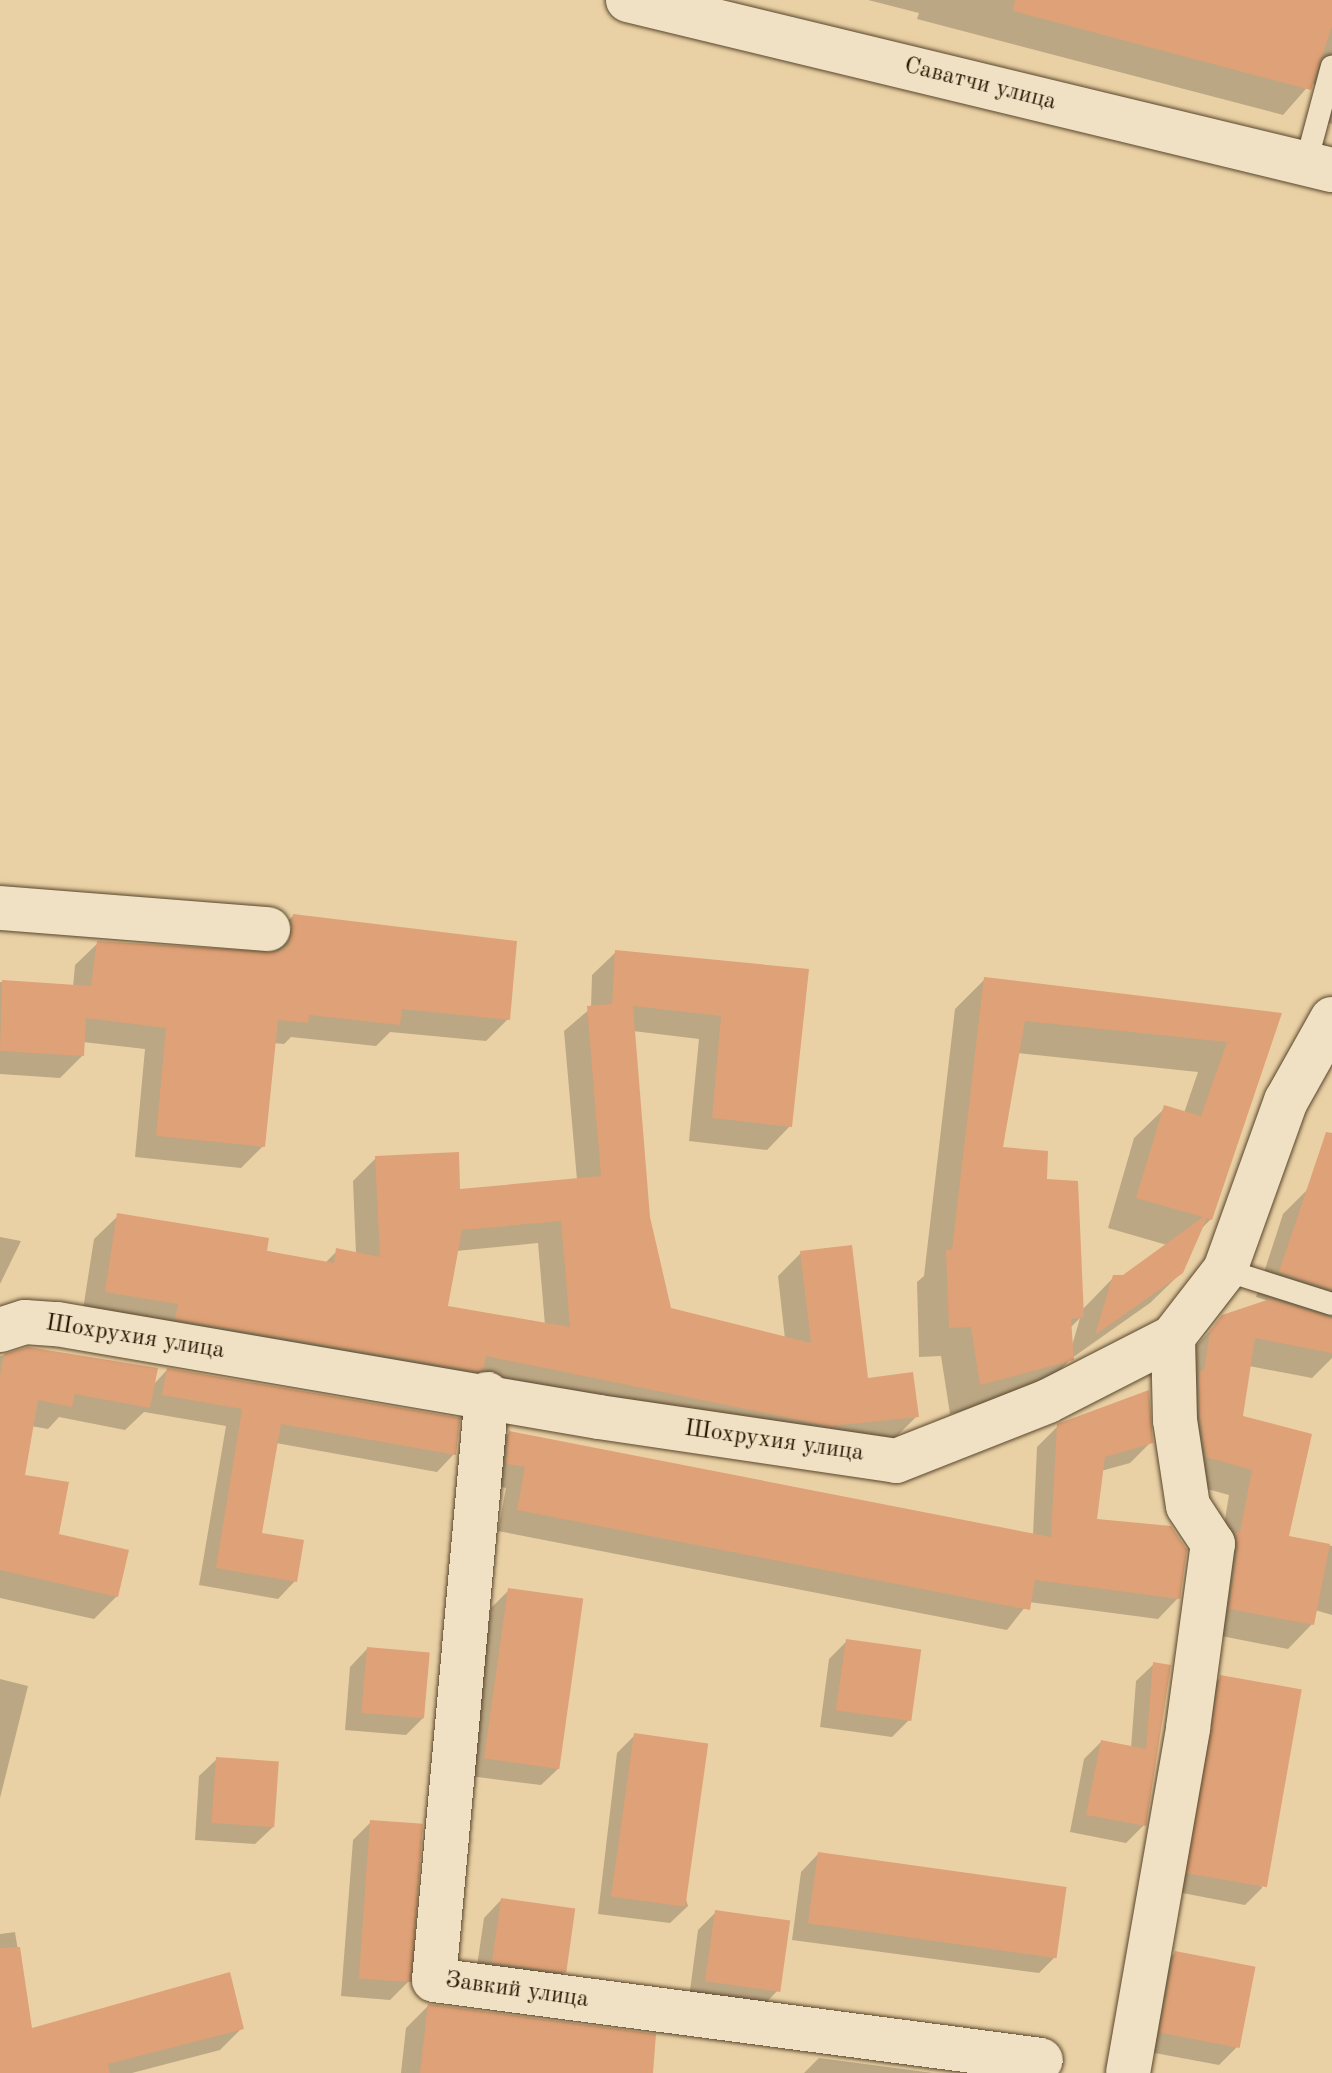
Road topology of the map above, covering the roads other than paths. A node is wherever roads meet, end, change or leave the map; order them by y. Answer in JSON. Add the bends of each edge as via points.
{"nodes":[{"id":1,"x":628,"y":0,"type":"edge"},
{"id":2,"x":1332,"y":66,"type":"edge"},
{"id":3,"x":1319,"y":166,"type":"edge"},
{"id":4,"x":0,"y":908,"type":"edge"},
{"id":5,"x":268,"y":929,"type":"dead end"},
{"id":6,"x":1332,"y":1019,"type":"edge"},
{"id":7,"x":1225,"y":1270,"type":"junction"},
{"id":8,"x":1332,"y":1304,"type":"edge"},
{"id":9,"x":0,"y":1330,"type":"edge"},
{"id":10,"x":1173,"y":1337,"type":"junction"},
{"id":11,"x":487,"y":1394,"type":"junction"},
{"id":12,"x":1041,"y":2060,"type":"dead end"},
{"id":13,"x":1128,"y":2073,"type":"edge"}],
"edges":[{"from":1,"to":3,"type":"street","name":"Саватчи улица"},
{"from":2,"to":3,"type":"lane"},
{"from":4,"to":5,"type":"street"},
{"from":6,"to":7,"type":"street","name":"Шохрухия улица","via":[[1286,1101]]},
{"from":7,"to":8,"type":"lane"},
{"from":7,"to":10,"type":"street","name":"Шохрухия улица"},
{"from":9,"to":11,"type":"street","name":"Шохрухия улица","via":[[25,1322],[57,1324]]},
{"from":10,"to":11,"type":"street","name":"Шохрухия улица","via":[[1048,1401],[896,1461],[599,1417]]},
{"from":10,"to":13,"type":"street","via":[[1175,1420],[1188,1506],[1213,1544],[1188,1728]]},
{"from":11,"to":12,"type":"street","name":"Завкий улица","via":[[434,1980]]}]}
